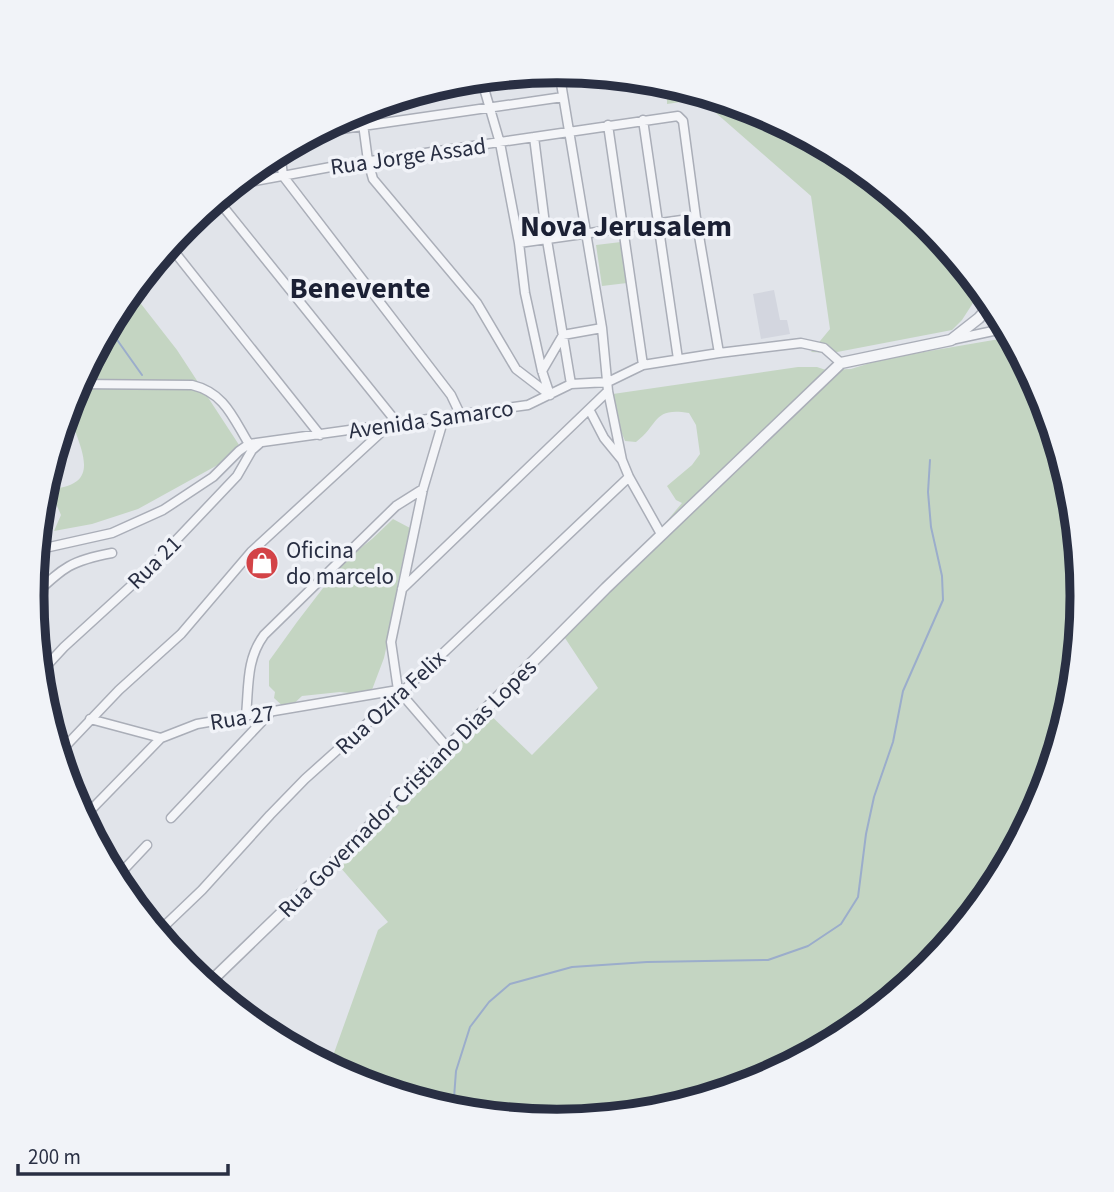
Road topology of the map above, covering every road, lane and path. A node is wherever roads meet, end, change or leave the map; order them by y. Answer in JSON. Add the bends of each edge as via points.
{"nodes":[{"id":1,"x":561,"y":83,"type":"edge"},
{"id":2,"x":484,"y":88,"type":"edge"},
{"id":3,"x":563,"y":97,"type":"junction"},
{"id":4,"x":489,"y":108,"type":"junction"},
{"id":5,"x":643,"y":120,"type":"junction"},
{"id":6,"x":362,"y":122,"type":"edge"},
{"id":7,"x":608,"y":125,"type":"junction"},
{"id":8,"x":362,"y":126,"type":"junction"},
{"id":9,"x":347,"y":128,"type":"edge"},
{"id":10,"x":569,"y":131,"type":"junction"},
{"id":11,"x":534,"y":137,"type":"junction"},
{"id":12,"x":500,"y":143,"type":"junction"},
{"id":13,"x":368,"y":161,"type":"junction"},
{"id":14,"x":281,"y":163,"type":"edge"},
{"id":15,"x":283,"y":176,"type":"junction"},
{"id":16,"x":256,"y":181,"type":"edge"},
{"id":17,"x":223,"y":207,"type":"edge"},
{"id":18,"x":696,"y":218,"type":"junction"},
{"id":19,"x":658,"y":224,"type":"junction"},
{"id":20,"x":622,"y":229,"type":"junction"},
{"id":21,"x":587,"y":234,"type":"junction"},
{"id":22,"x":547,"y":240,"type":"junction"},
{"id":23,"x":520,"y":243,"type":"junction"},
{"id":24,"x":175,"y":253,"type":"edge"},
{"id":25,"x":984,"y":312,"type":"edge"},
{"id":26,"x":601,"y":328,"type":"junction"},
{"id":27,"x":996,"y":330,"type":"edge"},
{"id":28,"x":563,"y":335,"type":"junction"},
{"id":29,"x":951,"y":340,"type":"junction"},
{"id":30,"x":719,"y":353,"type":"junction"},
{"id":31,"x":678,"y":359,"type":"junction"},
{"id":32,"x":841,"y":363,"type":"junction"},
{"id":33,"x":643,"y":365,"type":"junction"},
{"id":34,"x":542,"y":370,"type":"junction"},
{"id":35,"x":90,"y":384,"type":"edge"},
{"id":36,"x":571,"y":384,"type":"junction"},
{"id":37,"x":608,"y":386,"type":"junction"},
{"id":38,"x":550,"y":395,"type":"junction"},
{"id":39,"x":590,"y":411,"type":"junction"},
{"id":40,"x":461,"y":416,"type":"junction"},
{"id":41,"x":444,"y":418,"type":"junction"},
{"id":42,"x":393,"y":424,"type":"junction"},
{"id":43,"x":320,"y":435,"type":"junction"},
{"id":44,"x":260,"y":443,"type":"junction"},
{"id":45,"x":249,"y":444,"type":"junction"},
{"id":46,"x":622,"y":460,"type":"junction"},
{"id":47,"x":629,"y":477,"type":"junction"},
{"id":48,"x":423,"y":489,"type":"junction"},
{"id":49,"x":661,"y":534,"type":"junction"},
{"id":50,"x":46,"y":548,"type":"edge"},
{"id":51,"x":112,"y":553,"type":"dead end"},
{"id":52,"x":44,"y":585,"type":"edge"},
{"id":53,"x":402,"y":589,"type":"junction"},
{"id":54,"x":48,"y":664,"type":"edge"},
{"id":55,"x":399,"y":692,"type":"junction"},
{"id":56,"x":270,"y":713,"type":"junction"},
{"id":57,"x":246,"y":715,"type":"junction"},
{"id":58,"x":90,"y":719,"type":"junction"},
{"id":59,"x":161,"y":738,"type":"junction"},
{"id":60,"x":66,"y":745,"type":"edge"},
{"id":61,"x":448,"y":748,"type":"junction"},
{"id":62,"x":91,"y":810,"type":"edge"},
{"id":63,"x":171,"y":818,"type":"dead end"},
{"id":64,"x":147,"y":845,"type":"dead end"},
{"id":65,"x":123,"y":870,"type":"edge"},
{"id":66,"x":164,"y":926,"type":"edge"},
{"id":67,"x":215,"y":978,"type":"edge"}],
"edges":[{"from":1,"to":3,"type":"street"},
{"from":2,"to":4,"type":"street"},
{"from":3,"to":4,"type":"street"},
{"from":3,"to":10,"type":"street"},
{"from":4,"to":8,"type":"street"},
{"from":4,"to":12,"type":"street"},
{"from":5,"to":7,"type":"street","name":"Rua Jorge Assad"},
{"from":5,"to":18,"type":"street","name":"Rua Jorge Assad","via":[[675,115],[683,121]]},
{"from":5,"to":19,"type":"street"},
{"from":6,"to":8,"type":"street"},
{"from":7,"to":10,"type":"street","name":"Rua Jorge Assad"},
{"from":7,"to":20,"type":"street"},
{"from":8,"to":9,"type":"street"},
{"from":8,"to":13,"type":"street"},
{"from":10,"to":11,"type":"street","name":"Rua Jorge Assad"},
{"from":10,"to":21,"type":"street"},
{"from":11,"to":12,"type":"street","name":"Rua Jorge Assad"},
{"from":11,"to":22,"type":"street"},
{"from":12,"to":13,"type":"street","name":"Rua Jorge Assad"},
{"from":12,"to":23,"type":"street"},
{"from":13,"to":15,"type":"street","name":"Rua Jorge Assad"},
{"from":13,"to":38,"type":"street","via":[[373,179],[477,303],[516,369]]},
{"from":14,"to":15,"type":"street"},
{"from":15,"to":16,"type":"street","name":"Rua Jorge Assad"},
{"from":15,"to":40,"type":"street","via":[[451,395]]},
{"from":17,"to":42,"type":"street"},
{"from":18,"to":19,"type":"street"},
{"from":18,"to":30,"type":"street"},
{"from":19,"to":20,"type":"street"},
{"from":19,"to":31,"type":"street"},
{"from":20,"to":21,"type":"street"},
{"from":20,"to":33,"type":"street"},
{"from":21,"to":22,"type":"street"},
{"from":21,"to":26,"type":"street"},
{"from":22,"to":23,"type":"street"},
{"from":22,"to":28,"type":"street"},
{"from":23,"to":34,"type":"street","via":[[525,293]]},
{"from":24,"to":43,"type":"street"},
{"from":25,"to":29,"type":"street"},
{"from":26,"to":28,"type":"street"},
{"from":26,"to":37,"type":"street"},
{"from":27,"to":29,"type":"street"},
{"from":28,"to":34,"type":"street"},
{"from":28,"to":36,"type":"street"},
{"from":29,"to":32,"type":"street"},
{"from":30,"to":31,"type":"street"},
{"from":30,"to":32,"type":"street","via":[[801,343],[824,348]]},
{"from":31,"to":33,"type":"street"},
{"from":32,"to":49,"type":"street","name":"Rua Governador Cristiano Dias Lopes"},
{"from":33,"to":37,"type":"street"},
{"from":34,"to":38,"type":"street"},
{"from":35,"to":45,"type":"street","via":[[205,388],[222,401]]},
{"from":36,"to":37,"type":"street","name":"Avenida Samarco"},
{"from":36,"to":38,"type":"street","name":"Avenida Samarco"},
{"from":37,"to":39,"type":"street"},
{"from":37,"to":46,"type":"street"},
{"from":38,"to":40,"type":"street","name":"Avenida Samarco","via":[[528,405]]},
{"from":39,"to":46,"type":"street"},
{"from":39,"to":53,"type":"street"},
{"from":40,"to":41,"type":"street","name":"Avenida Samarco"},
{"from":41,"to":42,"type":"street","name":"Avenida Samarco"},
{"from":41,"to":48,"type":"street"},
{"from":42,"to":43,"type":"street","name":"Avenida Samarco"},
{"from":42,"to":58,"type":"street","via":[[251,552],[181,634]]},
{"from":43,"to":44,"type":"street","name":"Avenida Samarco"},
{"from":44,"to":45,"type":"street","name":"Avenida Samarco"},
{"from":44,"to":54,"type":"street","name":"Rua 21","via":[[237,476],[144,574]]},
{"from":45,"to":50,"type":"street","via":[[213,477],[163,510],[112,533]]},
{"from":46,"to":47,"type":"street"},
{"from":47,"to":49,"type":"street"},
{"from":47,"to":55,"type":"street","name":"Rua Ozira Felix"},
{"from":48,"to":53,"type":"street"},
{"from":48,"to":57,"type":"street","via":[[396,506],[264,635],[251,659]]},
{"from":49,"to":61,"type":"street","name":"Rua Governador Cristiano Dias Lopes"},
{"from":51,"to":52,"type":"street","via":[[64,567]]},
{"from":53,"to":55,"type":"street","via":[[391,642]]},
{"from":55,"to":56,"type":"street","name":"Rua 27"},
{"from":55,"to":61,"type":"street"},
{"from":55,"to":66,"type":"street","name":"Rua Ozira Felix","via":[[305,779]]},
{"from":56,"to":57,"type":"street","name":"Rua 27"},
{"from":56,"to":63,"type":"street"},
{"from":57,"to":59,"type":"street","name":"Rua 27","via":[[197,724]]},
{"from":58,"to":59,"type":"street"},
{"from":58,"to":60,"type":"street"},
{"from":59,"to":62,"type":"street"},
{"from":61,"to":67,"type":"street","name":"Rua Governador Cristiano Dias Lopes"},
{"from":64,"to":65,"type":"street"}]}
